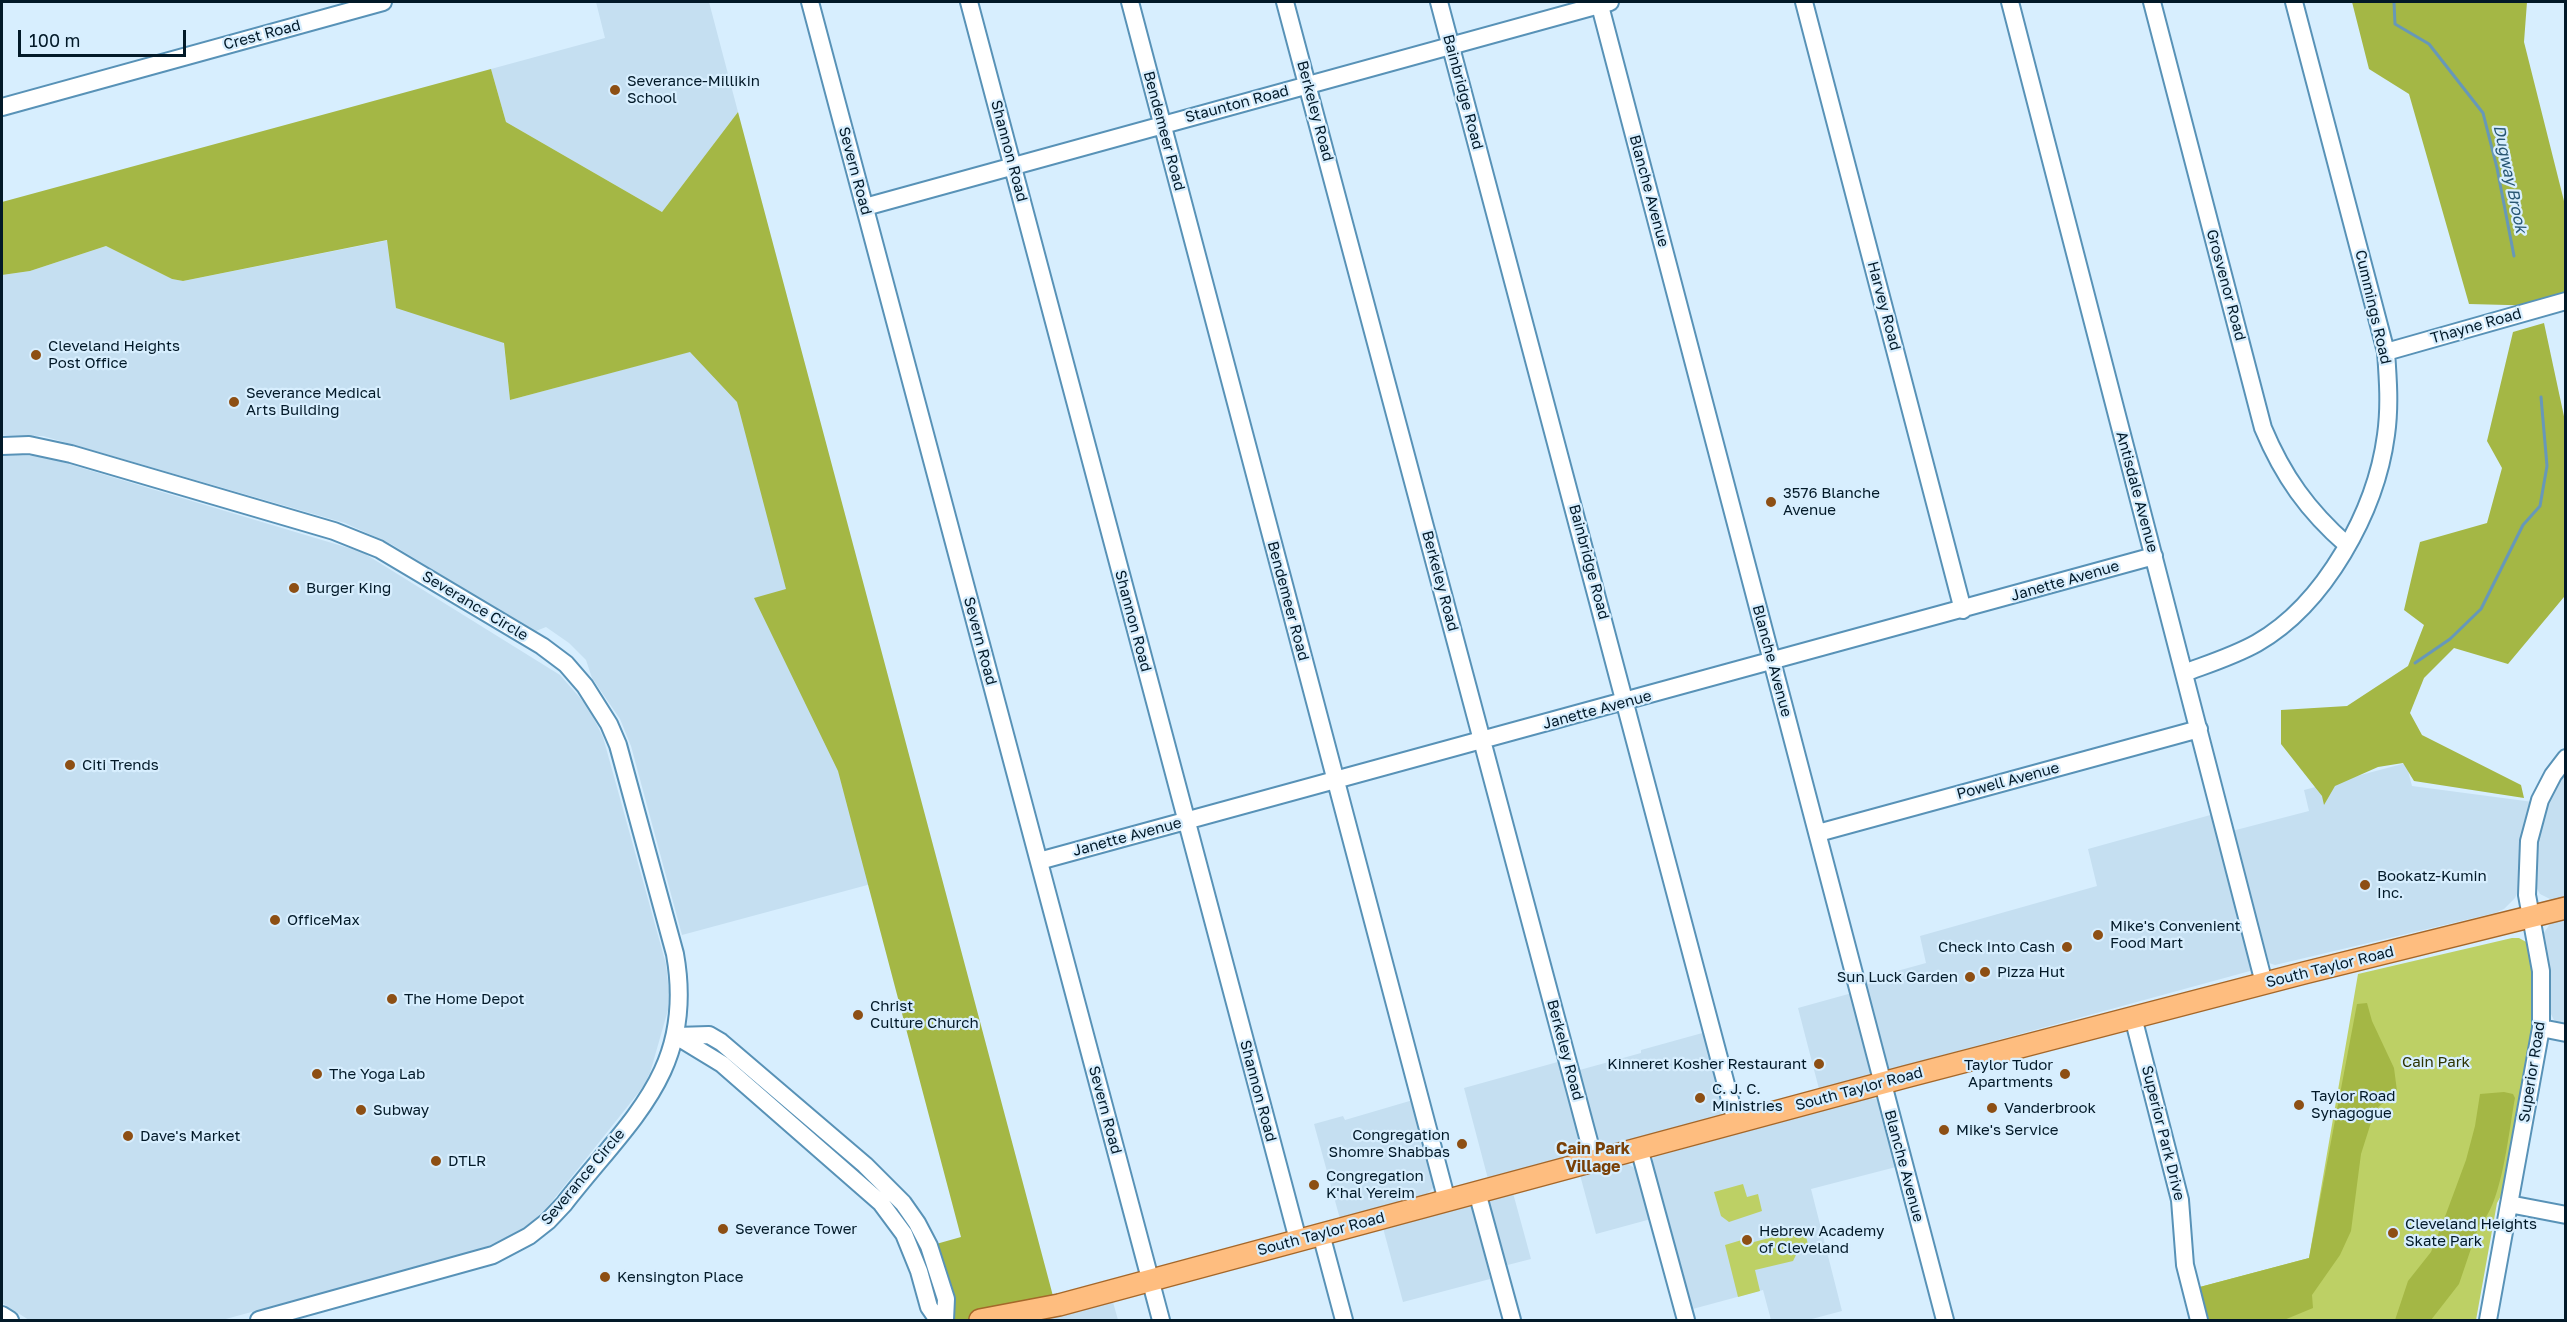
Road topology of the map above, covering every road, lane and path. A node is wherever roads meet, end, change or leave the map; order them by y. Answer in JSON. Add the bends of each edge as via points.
{"nodes":[{"id":1,"x":383,"y":2,"type":"edge"},
{"id":2,"x":810,"y":2,"type":"edge"},
{"id":3,"x":969,"y":2,"type":"edge"},
{"id":4,"x":1130,"y":2,"type":"edge"},
{"id":5,"x":1285,"y":2,"type":"edge"},
{"id":6,"x":1439,"y":2,"type":"edge"},
{"id":7,"x":1603,"y":2,"type":"edge"},
{"id":8,"x":1804,"y":2,"type":"edge"},
{"id":9,"x":2010,"y":2,"type":"edge"},
{"id":10,"x":2152,"y":2,"type":"edge"},
{"id":11,"x":2294,"y":2,"type":"edge"},
{"id":12,"x":1451,"y":46,"type":"junction"},
{"id":13,"x":1308,"y":86,"type":"junction"},
{"id":14,"x":2,"y":107,"type":"edge"},
{"id":15,"x":1163,"y":124,"type":"junction"},
{"id":16,"x":1012,"y":166,"type":"junction"},
{"id":17,"x":865,"y":207,"type":"junction"},
{"id":18,"x":2565,"y":301,"type":"edge"},
{"id":19,"x":2386,"y":352,"type":"junction"},
{"id":20,"x":2,"y":446,"type":"edge"},
{"id":21,"x":2348,"y":545,"type":"junction"},
{"id":22,"x":2154,"y":556,"type":"junction"},
{"id":23,"x":1963,"y":610,"type":"junction"},
{"id":24,"x":1772,"y":662,"type":"junction"},
{"id":25,"x":2184,"y":673,"type":"junction"},
{"id":26,"x":1626,"y":702,"type":"junction"},
{"id":27,"x":2199,"y":729,"type":"junction"},
{"id":28,"x":1482,"y":741,"type":"junction"},
{"id":29,"x":2565,"y":758,"type":"edge"},
{"id":30,"x":1335,"y":780,"type":"junction"},
{"id":31,"x":1186,"y":821,"type":"junction"},
{"id":32,"x":1818,"y":833,"type":"junction"},
{"id":33,"x":1039,"y":861,"type":"junction"},
{"id":34,"x":2565,"y":908,"type":"edge"},
{"id":35,"x":2531,"y":916,"type":"junction"},
{"id":36,"x":2264,"y":983,"type":"junction"},
{"id":37,"x":2133,"y":1017,"type":"junction"},
{"id":38,"x":2541,"y":1028,"type":"junction"},
{"id":39,"x":2565,"y":1033,"type":"edge"},
{"id":40,"x":676,"y":1036,"type":"junction"},
{"id":41,"x":1882,"y":1083,"type":"junction"},
{"id":42,"x":1736,"y":1122,"type":"junction"},
{"id":43,"x":1639,"y":1148,"type":"junction"},
{"id":44,"x":1594,"y":1160,"type":"junction"},
{"id":45,"x":1477,"y":1192,"type":"junction"},
{"id":46,"x":1447,"y":1201,"type":"junction"},
{"id":47,"x":2509,"y":1204,"type":"junction"},
{"id":48,"x":2565,"y":1215,"type":"edge"},
{"id":49,"x":1321,"y":1234,"type":"junction"},
{"id":50,"x":1298,"y":1240,"type":"junction"},
{"id":51,"x":1150,"y":1280,"type":"junction"},
{"id":52,"x":2,"y":1315,"type":"edge"},
{"id":53,"x":268,"y":1319,"type":"edge"},
{"id":54,"x":10,"y":1320,"type":"edge"},
{"id":55,"x":938,"y":1320,"type":"edge"},
{"id":56,"x":945,"y":1320,"type":"edge"},
{"id":57,"x":980,"y":1320,"type":"edge"},
{"id":58,"x":1161,"y":1320,"type":"edge"},
{"id":59,"x":1344,"y":1320,"type":"edge"},
{"id":60,"x":1512,"y":1320,"type":"edge"},
{"id":61,"x":1686,"y":1320,"type":"edge"},
{"id":62,"x":1945,"y":1320,"type":"edge"},
{"id":63,"x":2199,"y":1320,"type":"edge"},
{"id":64,"x":2488,"y":1320,"type":"edge"}],
"edges":[{"from":1,"to":14,"type":"street","name":"Crest Road"},
{"from":2,"to":17,"type":"street","name":"Severn Road"},
{"from":3,"to":16,"type":"street","name":"Shannon Road"},
{"from":4,"to":15,"type":"street","name":"Bendemeer Road"},
{"from":5,"to":13,"type":"street","name":"Berkeley Road"},
{"from":6,"to":12,"type":"street","name":"Bainbridge Road"},
{"from":7,"to":12,"type":"street","name":"Staunton Road"},
{"from":7,"to":24,"type":"street","name":"Blanche Avenue"},
{"from":8,"to":23,"type":"street","name":"Harvey Road"},
{"from":9,"to":22,"type":"street","name":"Antisdale Avenue"},
{"from":10,"to":21,"type":"street","name":"Grosvenor Road","via":[[2263,428],[2291,484],[2310,509]]},
{"from":11,"to":19,"type":"street","name":"Cummings Road"},
{"from":12,"to":13,"type":"street","name":"Staunton Road"},
{"from":12,"to":26,"type":"street","name":"Bainbridge Road"},
{"from":13,"to":15,"type":"street","name":"Staunton Road"},
{"from":13,"to":28,"type":"street","name":"Berkeley Road"},
{"from":15,"to":16,"type":"street","name":"Staunton Road"},
{"from":15,"to":30,"type":"street","name":"Bendemeer Road"},
{"from":16,"to":17,"type":"street","name":"Staunton Road"},
{"from":16,"to":31,"type":"street","name":"Shannon Road"},
{"from":17,"to":33,"type":"street","name":"Severn Road"},
{"from":18,"to":19,"type":"street","name":"Thayne Road"},
{"from":19,"to":21,"type":"street","name":"Cummings Road","via":[[2388,407],[2381,461],[2375,485]]},
{"from":20,"to":40,"type":"street","name":"Severance Circle","via":[[29,445],[71,454],[367,543],[566,664],[599,706],[618,745],[675,954],[680,990]]},
{"from":21,"to":25,"type":"street","name":"Cummings Road","via":[[2302,606],[2258,643]]},
{"from":22,"to":23,"type":"street","name":"Janette Avenue"},
{"from":22,"to":25,"type":"street","name":"Antisdale Avenue"},
{"from":23,"to":24,"type":"street","name":"Janette Avenue"},
{"from":24,"to":26,"type":"street","name":"Janette Avenue"},
{"from":24,"to":32,"type":"street","name":"Blanche Avenue"},
{"from":25,"to":27,"type":"street","name":"Antisdale Avenue"},
{"from":26,"to":28,"type":"street","name":"Janette Avenue"},
{"from":26,"to":42,"type":"street","name":"Bainbridge Road"},
{"from":27,"to":32,"type":"street","name":"Powell Avenue"},
{"from":27,"to":36,"type":"street","name":"Antisdale Avenue"},
{"from":28,"to":30,"type":"street","name":"Janette Avenue"},
{"from":28,"to":44,"type":"street","name":"Berkeley Road"},
{"from":29,"to":35,"type":"street","name":"Superior Road","via":[[2544,791],[2532,825],[2527,878]]},
{"from":30,"to":31,"type":"street","name":"Janette Avenue"},
{"from":30,"to":46,"type":"street","name":"Bendemeer Road"},
{"from":31,"to":33,"type":"street","name":"Janette Avenue"},
{"from":31,"to":50,"type":"street","name":"Shannon Road"},
{"from":32,"to":41,"type":"street","name":"Blanche Avenue"},
{"from":33,"to":51,"type":"street","name":"Severn Road"},
{"from":34,"to":35,"type":"main road","name":"South Taylor Road"},
{"from":35,"to":36,"type":"main road","name":"South Taylor Road"},
{"from":35,"to":38,"type":"street","name":"Superior Road","via":[[2541,971]]},
{"from":36,"to":37,"type":"main road","name":"South Taylor Road"},
{"from":37,"to":41,"type":"main road","name":"South Taylor Road"},
{"from":37,"to":63,"type":"street","name":"Superior Park Drive","via":[[2180,1200],[2185,1265]]},
{"from":38,"to":39,"type":"street"},
{"from":38,"to":47,"type":"street","name":"Superior Road"},
{"from":40,"to":53,"type":"street","name":"Severance Circle","via":[[668,1061],[643,1105],[564,1204],[529,1236],[477,1260]]},
{"from":40,"to":55,"type":"street","via":[[722,1064],[881,1203],[904,1234],[929,1306]]},
{"from":40,"to":56,"type":"street","via":[[709,1035],[721,1042],[888,1186],[917,1223],[928,1246],[946,1299]]},
{"from":41,"to":42,"type":"main road","name":"South Taylor Road"},
{"from":41,"to":62,"type":"street","name":"Blanche Avenue"},
{"from":42,"to":43,"type":"main road","name":"South Taylor Road"},
{"from":43,"to":44,"type":"main road","name":"South Taylor Road"},
{"from":43,"to":61,"type":"street"},
{"from":44,"to":45,"type":"main road","name":"South Taylor Road"},
{"from":45,"to":46,"type":"main road","name":"South Taylor Road"},
{"from":45,"to":60,"type":"street"},
{"from":46,"to":49,"type":"main road","name":"South Taylor Road"},
{"from":47,"to":48,"type":"street"},
{"from":47,"to":64,"type":"street","name":"Superior Road"},
{"from":49,"to":50,"type":"main road","name":"South Taylor Road"},
{"from":49,"to":59,"type":"street"},
{"from":50,"to":51,"type":"main road","name":"South Taylor Road"},
{"from":51,"to":57,"type":"main road","name":"South Taylor Road","via":[[1059,1305]]},
{"from":51,"to":58,"type":"street","name":"Severn Road"},
{"from":52,"to":54,"type":"street"}]}
